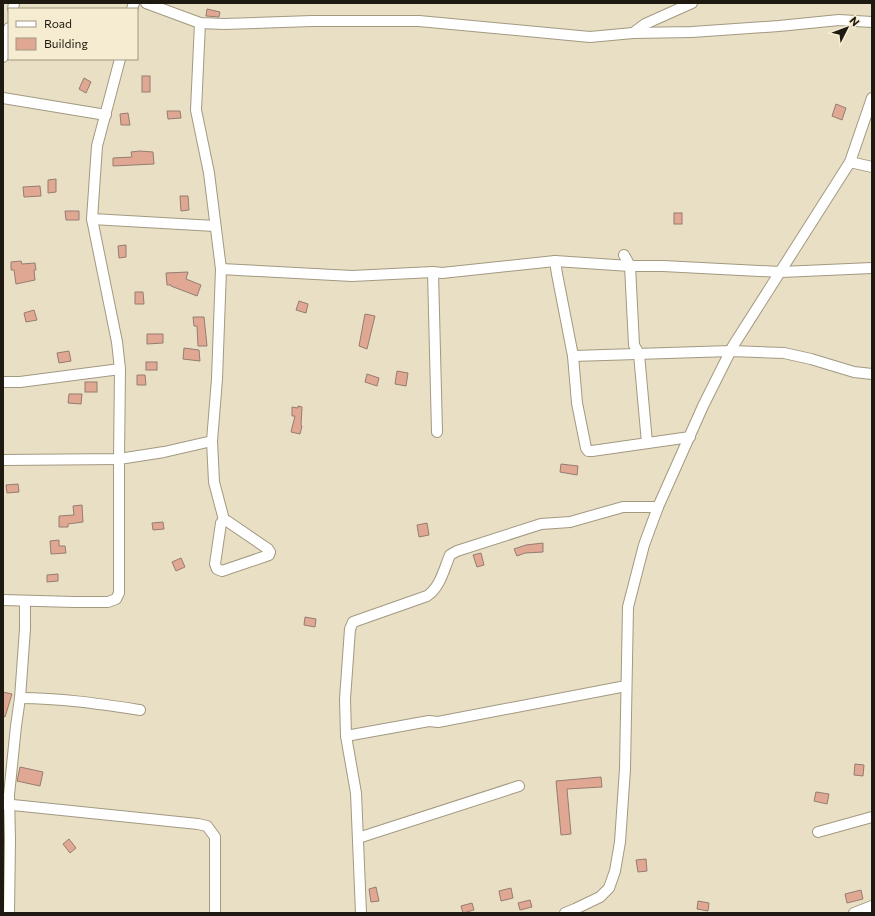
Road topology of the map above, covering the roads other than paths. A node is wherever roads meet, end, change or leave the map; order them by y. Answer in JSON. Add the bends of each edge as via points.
{"nodes":[{"id":1,"x":146,"y":3,"type":"edge"},
{"id":2,"x":692,"y":3,"type":"edge"},
{"id":3,"x":872,"y":22,"type":"edge"},
{"id":4,"x":200,"y":23,"type":"junction"},
{"id":5,"x":8,"y":33,"type":"edge"},
{"id":6,"x":633,"y":33,"type":"junction"},
{"id":7,"x":3,"y":57,"type":"edge"},
{"id":8,"x":120,"y":60,"type":"edge"},
{"id":9,"x":3,"y":98,"type":"edge"},
{"id":10,"x":872,"y":98,"type":"edge"},
{"id":11,"x":106,"y":115,"type":"junction"},
{"id":12,"x":850,"y":162,"type":"junction"},
{"id":13,"x":872,"y":167,"type":"edge"},
{"id":14,"x":92,"y":219,"type":"junction"},
{"id":15,"x":216,"y":226,"type":"junction"},
{"id":16,"x":624,"y":255,"type":"dead end"},
{"id":17,"x":555,"y":261,"type":"junction"},
{"id":18,"x":630,"y":266,"type":"junction"},
{"id":19,"x":872,"y":268,"type":"edge"},
{"id":20,"x":221,"y":269,"type":"junction"},
{"id":21,"x":433,"y":272,"type":"junction"},
{"id":22,"x":781,"y":272,"type":"junction"},
{"id":23,"x":731,"y":351,"type":"junction"},
{"id":24,"x":639,"y":354,"type":"junction"},
{"id":25,"x":573,"y":356,"type":"junction"},
{"id":26,"x":120,"y":369,"type":"junction"},
{"id":27,"x":872,"y":374,"type":"edge"},
{"id":28,"x":3,"y":382,"type":"edge"},
{"id":29,"x":437,"y":432,"type":"dead end"},
{"id":30,"x":690,"y":437,"type":"junction"},
{"id":31,"x":212,"y":441,"type":"junction"},
{"id":32,"x":647,"y":443,"type":"junction"},
{"id":33,"x":119,"y":459,"type":"junction"},
{"id":34,"x":3,"y":460,"type":"edge"},
{"id":35,"x":658,"y":507,"type":"junction"},
{"id":36,"x":224,"y":520,"type":"junction"},
{"id":37,"x":3,"y":600,"type":"edge"},
{"id":38,"x":25,"y":600,"type":"junction"},
{"id":39,"x":626,"y":686,"type":"junction"},
{"id":40,"x":20,"y":698,"type":"junction"},
{"id":41,"x":140,"y":710,"type":"dead end"},
{"id":42,"x":346,"y":736,"type":"junction"},
{"id":43,"x":519,"y":786,"type":"dead end"},
{"id":44,"x":6,"y":805,"type":"edge"},
{"id":45,"x":872,"y":817,"type":"edge"},
{"id":46,"x":818,"y":832,"type":"dead end"},
{"id":47,"x":358,"y":838,"type":"junction"},
{"id":48,"x":872,"y":906,"type":"edge"},
{"id":49,"x":9,"y":913,"type":"edge"},
{"id":50,"x":215,"y":913,"type":"edge"},
{"id":51,"x":361,"y":913,"type":"edge"},
{"id":52,"x":565,"y":913,"type":"edge"},
{"id":53,"x":854,"y":913,"type":"edge"}],
"edges":[{"from":1,"to":4,"type":"street"},
{"from":2,"to":6,"type":"street","via":[[645,24]]},
{"from":3,"to":6,"type":"street","via":[[839,20],[700,32]]},
{"from":4,"to":6,"type":"street","via":[[419,21],[590,38]]},
{"from":4,"to":15,"type":"street","via":[[196,110],[209,173]]},
{"from":5,"to":7,"type":"street"},
{"from":8,"to":11,"type":"street"},
{"from":9,"to":11,"type":"street"},
{"from":10,"to":12,"type":"street"},
{"from":11,"to":14,"type":"street","via":[[97,146]]},
{"from":12,"to":13,"type":"street"},
{"from":12,"to":22,"type":"street"},
{"from":14,"to":15,"type":"street"},
{"from":14,"to":26,"type":"street","via":[[117,342]]},
{"from":15,"to":20,"type":"street"},
{"from":16,"to":18,"type":"street"},
{"from":17,"to":18,"type":"street"},
{"from":17,"to":21,"type":"street"},
{"from":17,"to":25,"type":"street"},
{"from":18,"to":22,"type":"street"},
{"from":18,"to":24,"type":"street","via":[[634,345]]},
{"from":19,"to":22,"type":"street"},
{"from":20,"to":21,"type":"street","via":[[352,276]]},
{"from":20,"to":31,"type":"street"},
{"from":21,"to":29,"type":"street"},
{"from":22,"to":23,"type":"street"},
{"from":23,"to":24,"type":"street"},
{"from":23,"to":27,"type":"street","via":[[784,353],[854,372]]},
{"from":23,"to":30,"type":"street"},
{"from":24,"to":25,"type":"street"},
{"from":24,"to":32,"type":"street"},
{"from":25,"to":32,"type":"street","via":[[576,402],[586,448],[592,451]]},
{"from":26,"to":28,"type":"street"},
{"from":26,"to":33,"type":"street"},
{"from":30,"to":32,"type":"street"},
{"from":30,"to":35,"type":"street"},
{"from":31,"to":33,"type":"street"},
{"from":31,"to":36,"type":"street","via":[[214,482]]},
{"from":33,"to":34,"type":"street"},
{"from":33,"to":38,"type":"street","via":[[119,593],[116,599],[108,602]]},
{"from":35,"to":39,"type":"street","via":[[644,545],[628,607]]},
{"from":35,"to":42,"type":"street","via":[[623,507],[570,522],[542,524],[457,551],[450,555],[432,593],[353,622],[350,628],[345,698]]},
{"from":36,"to":36,"type":"street","via":[[268,549],[269,555],[222,571],[217,569],[215,564]]},
{"from":37,"to":38,"type":"street"},
{"from":38,"to":40,"type":"street"},
{"from":39,"to":42,"type":"street","via":[[438,722],[429,721]]},
{"from":39,"to":52,"type":"street","via":[[625,769],[620,842],[615,871],[609,888],[600,897]]},
{"from":40,"to":41,"type":"street","via":[[47,698]]},
{"from":40,"to":44,"type":"street"},
{"from":42,"to":47,"type":"street","via":[[356,792]]},
{"from":43,"to":47,"type":"street"},
{"from":44,"to":49,"type":"street","via":[[10,840]]},
{"from":44,"to":50,"type":"street","via":[[207,826],[215,837]]},
{"from":45,"to":46,"type":"street"},
{"from":47,"to":51,"type":"street"},
{"from":48,"to":53,"type":"street"}]}
